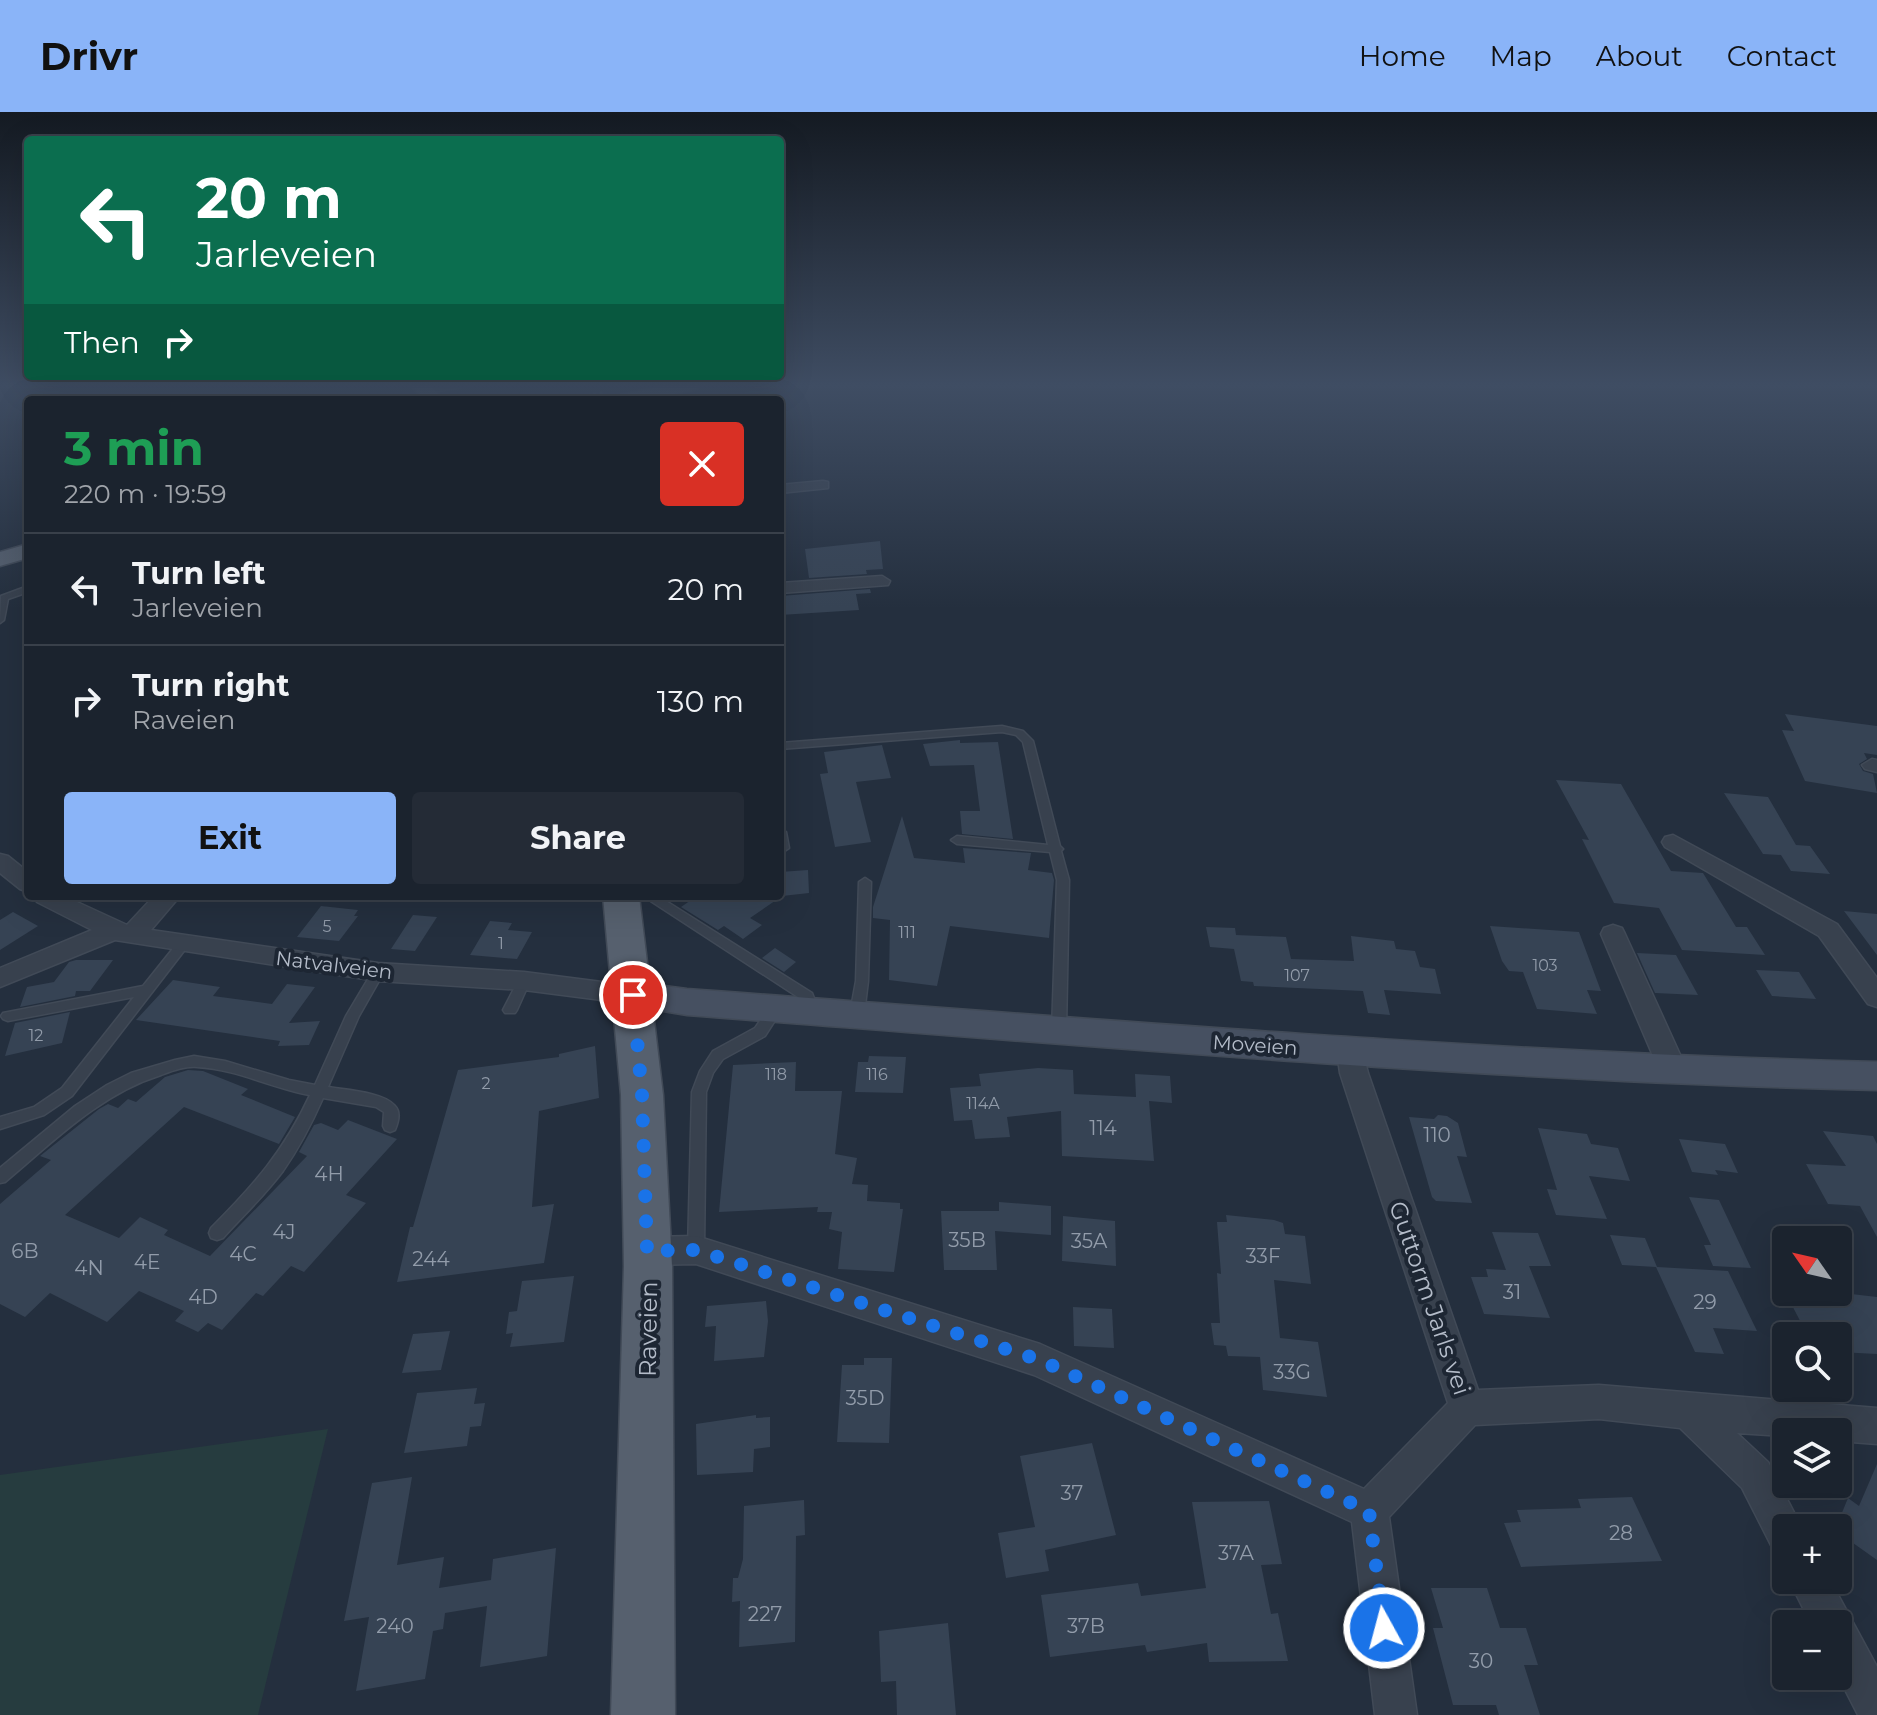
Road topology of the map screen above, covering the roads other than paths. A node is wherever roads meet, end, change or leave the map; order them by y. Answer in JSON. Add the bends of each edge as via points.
{"nodes":[{"id":1,"x":823,"y":485,"type":"dead end"},
{"id":2,"x":784,"y":489,"type":"edge"},
{"id":3,"x":24,"y":555,"type":"edge"},
{"id":4,"x":0,"y":561,"type":"edge"},
{"id":5,"x":882,"y":581,"type":"dead end"},
{"id":6,"x":784,"y":588,"type":"edge"},
{"id":7,"x":24,"y":590,"type":"edge"},
{"id":8,"x":0,"y":620,"type":"edge"},
{"id":9,"x":784,"y":746,"type":"edge"},
{"id":10,"x":957,"y":840,"type":"dead end"},
{"id":11,"x":1673,"y":842,"type":"dead end"},
{"id":12,"x":1057,"y":849,"type":"junction"},
{"id":13,"x":0,"y":861,"type":"edge"},
{"id":14,"x":24,"y":881,"type":"edge"},
{"id":15,"x":865,"y":882,"type":"dead end"},
{"id":16,"x":53,"y":900,"type":"edge"},
{"id":17,"x":163,"y":900,"type":"edge"},
{"id":18,"x":621,"y":900,"type":"edge"},
{"id":19,"x":655,"y":900,"type":"edge"},
{"id":20,"x":123,"y":933,"type":"junction"},
{"id":21,"x":1613,"y":934,"type":"dead end"},
{"id":22,"x":183,"y":944,"type":"junction"},
{"id":23,"x":378,"y":972,"type":"junction"},
{"id":24,"x":0,"y":978,"type":"edge"},
{"id":25,"x":524,"y":981,"type":"junction"},
{"id":26,"x":145,"y":990,"type":"junction"},
{"id":27,"x":633,"y":995,"type":"junction"},
{"id":28,"x":1877,"y":997,"type":"edge"},
{"id":29,"x":776,"y":1008,"type":"junction"},
{"id":30,"x":510,"y":1010,"type":"dead end"},
{"id":31,"x":812,"y":1011,"type":"junction"},
{"id":32,"x":857,"y":1014,"type":"junction"},
{"id":33,"x":8,"y":1016,"type":"dead end"},
{"id":34,"x":1059,"y":1031,"type":"junction"},
{"id":35,"x":1351,"y":1052,"type":"junction"},
{"id":36,"x":1673,"y":1070,"type":"junction"},
{"id":37,"x":1877,"y":1076,"type":"edge"},
{"id":38,"x":318,"y":1090,"type":"junction"},
{"id":39,"x":0,"y":1123,"type":"edge"},
{"id":40,"x":390,"y":1126,"type":"dead end"},
{"id":41,"x":0,"y":1177,"type":"edge"},
{"id":42,"x":217,"y":1233,"type":"dead end"},
{"id":43,"x":696,"y":1250,"type":"junction"},
{"id":44,"x":647,"y":1251,"type":"junction"},
{"id":45,"x":1467,"y":1408,"type":"junction"},
{"id":46,"x":1688,"y":1411,"type":"junction"},
{"id":47,"x":1877,"y":1426,"type":"edge"},
{"id":48,"x":1369,"y":1511,"type":"junction"},
{"id":49,"x":1775,"y":1514,"type":"edge"},
{"id":50,"x":1852,"y":1662,"type":"edge"},
{"id":51,"x":1877,"y":1709,"type":"edge"},
{"id":52,"x":643,"y":1715,"type":"edge"},
{"id":53,"x":1396,"y":1715,"type":"edge"}],
"edges":[{"from":1,"to":2,"type":"street"},
{"from":3,"to":4,"type":"main road"},
{"from":5,"to":6,"type":"street"},
{"from":7,"to":8,"type":"lane","via":[[4,598]]},
{"from":9,"to":12,"type":"lane","via":[[1002,729],[1019,733],[1028,741]]},
{"from":10,"to":12,"type":"lane"},
{"from":11,"to":28,"type":"street","via":[[1828,930]]},
{"from":12,"to":34,"type":"lane","via":[[1063,880]]},
{"from":13,"to":14,"type":"street"},
{"from":15,"to":32,"type":"lane"},
{"from":16,"to":20,"type":"street","name":"Natvalveien"},
{"from":17,"to":20,"type":"street"},
{"from":18,"to":27,"type":"main road","name":"Raveien"},
{"from":19,"to":31,"type":"lane","via":[[807,996]]},
{"from":20,"to":22,"type":"street","name":"Natvalveien"},
{"from":20,"to":24,"type":"street"},
{"from":21,"to":36,"type":"street"},
{"from":22,"to":23,"type":"street","name":"Natvalveien"},
{"from":22,"to":26,"type":"lane"},
{"from":23,"to":25,"type":"street","name":"Natvalveien"},
{"from":23,"to":38,"type":"lane","via":[[351,1014]]},
{"from":25,"to":27,"type":"street","name":"Natvalveien"},
{"from":25,"to":30,"type":"lane"},
{"from":26,"to":33,"type":"lane"},
{"from":26,"to":39,"type":"lane","via":[[67,1092],[39,1111]]},
{"from":27,"to":29,"type":"street","name":"Moveien"},
{"from":27,"to":44,"type":"main road","name":"Raveien"},
{"from":29,"to":31,"type":"street","name":"Moveien"},
{"from":29,"to":43,"type":"lane","via":[[760,1032],[718,1055],[699,1092]]},
{"from":31,"to":32,"type":"street","name":"Moveien"},
{"from":32,"to":34,"type":"street","name":"Moveien"},
{"from":34,"to":35,"type":"street","name":"Moveien"},
{"from":35,"to":36,"type":"street","name":"Moveien"},
{"from":35,"to":45,"type":"street","name":"Guttorm Jarls vei"},
{"from":36,"to":37,"type":"street","name":"Moveien"},
{"from":38,"to":40,"type":"lane","via":[[380,1102],[391,1110]]},
{"from":38,"to":41,"type":"lane","via":[[225,1066],[194,1061],[175,1065],[112,1089]]},
{"from":38,"to":42,"type":"lane","via":[[270,1178]]},
{"from":43,"to":44,"type":"street"},
{"from":43,"to":48,"type":"street","via":[[1040,1360]]},
{"from":44,"to":52,"type":"main road","name":"Raveien"},
{"from":45,"to":46,"type":"street","name":"Guttorm Jarls vei","via":[[1599,1402]]},
{"from":45,"to":48,"type":"street"},
{"from":46,"to":47,"type":"street","name":"Guttorm Jarls vei"},
{"from":46,"to":49,"type":"street","via":[[1755,1475]]},
{"from":48,"to":53,"type":"street"},
{"from":50,"to":51,"type":"street"}]}
